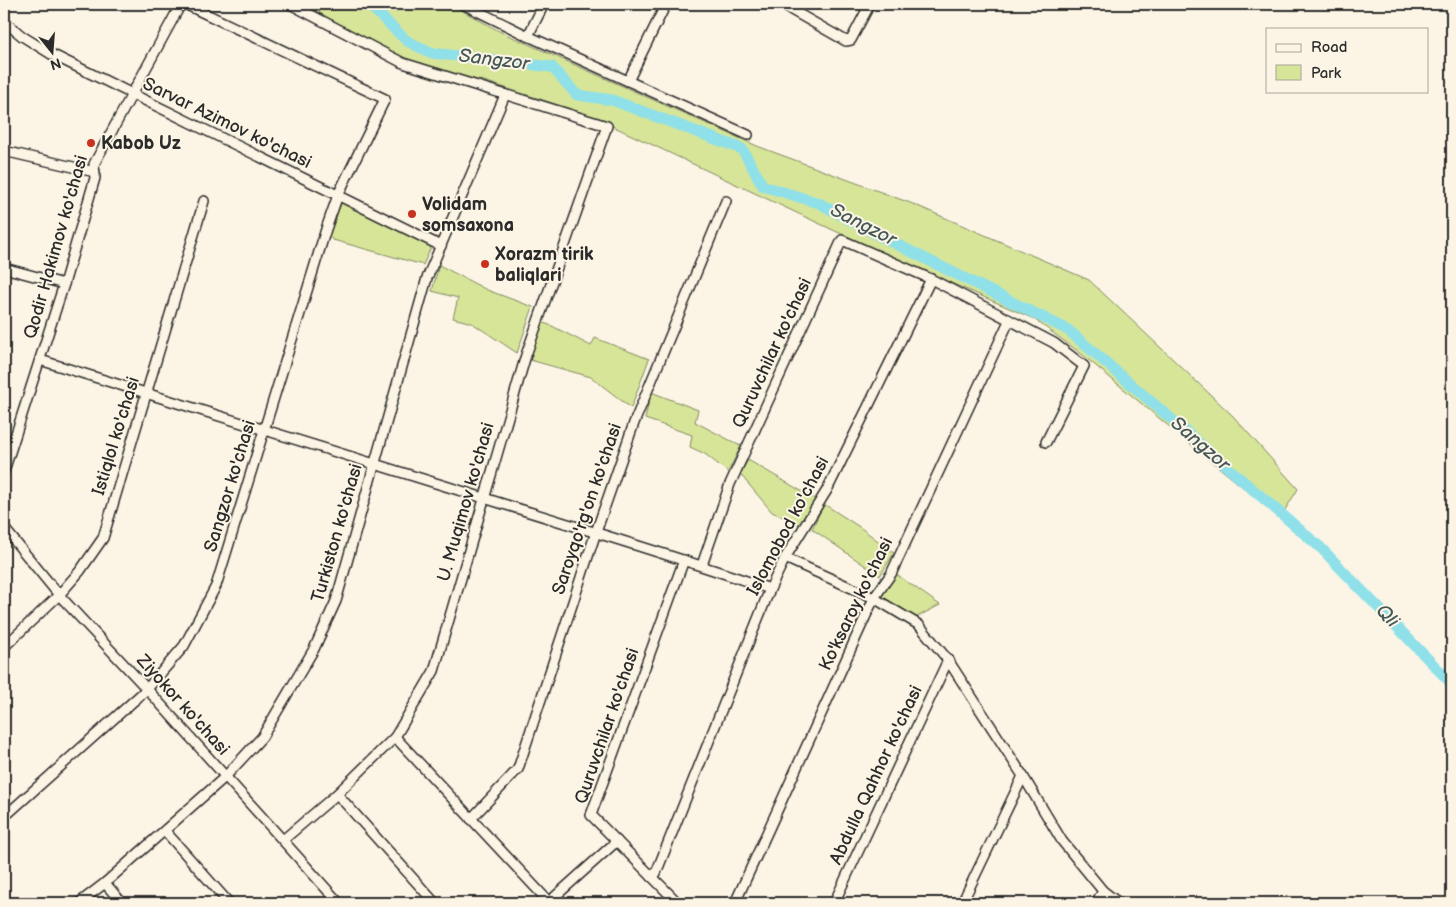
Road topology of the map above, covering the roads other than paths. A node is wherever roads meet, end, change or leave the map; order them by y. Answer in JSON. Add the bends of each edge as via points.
{"nodes":[{"id":1,"x":181,"y":4,"type":"edge"},
{"id":2,"x":185,"y":4,"type":"edge"},
{"id":3,"x":290,"y":4,"type":"edge"},
{"id":4,"x":464,"y":4,"type":"edge"},
{"id":5,"x":544,"y":4,"type":"edge"},
{"id":6,"x":666,"y":4,"type":"edge"},
{"id":7,"x":781,"y":4,"type":"edge"},
{"id":8,"x":870,"y":4,"type":"edge"},
{"id":9,"x":4,"y":21,"type":"edge"},
{"id":10,"x":528,"y":36,"type":"junction"},
{"id":11,"x":628,"y":81,"type":"junction"},
{"id":12,"x":132,"y":94,"type":"junction"},
{"id":13,"x":505,"y":95,"type":"junction"},
{"id":14,"x":748,"y":135,"type":"dead end"},
{"id":15,"x":4,"y":151,"type":"edge"},
{"id":16,"x":95,"y":172,"type":"junction"},
{"id":17,"x":338,"y":195,"type":"junction"},
{"id":18,"x":204,"y":201,"type":"dead end"},
{"id":19,"x":726,"y":202,"type":"dead end"},
{"id":20,"x":441,"y":246,"type":"junction"},
{"id":21,"x":4,"y":268,"type":"edge"},
{"id":22,"x":931,"y":280,"type":"junction"},
{"id":23,"x":64,"y":284,"type":"junction"},
{"id":24,"x":1010,"y":321,"type":"junction"},
{"id":25,"x":40,"y":360,"type":"junction"},
{"id":26,"x":146,"y":393,"type":"junction"},
{"id":27,"x":264,"y":431,"type":"junction"},
{"id":28,"x":1046,"y":442,"type":"dead end"},
{"id":29,"x":374,"y":464,"type":"junction"},
{"id":30,"x":4,"y":472,"type":"edge"},
{"id":31,"x":484,"y":498,"type":"junction"},
{"id":32,"x":4,"y":528,"type":"edge"},
{"id":33,"x":596,"y":532,"type":"junction"},
{"id":34,"x":785,"y":558,"type":"junction"},
{"id":35,"x":684,"y":560,"type":"junction"},
{"id":36,"x":702,"y":565,"type":"junction"},
{"id":37,"x":770,"y":590,"type":"junction"},
{"id":38,"x":59,"y":595,"type":"junction"},
{"id":39,"x":874,"y":598,"type":"junction"},
{"id":40,"x":4,"y":647,"type":"edge"},
{"id":41,"x":948,"y":660,"type":"junction"},
{"id":42,"x":147,"y":689,"type":"junction"},
{"id":43,"x":396,"y":736,"type":"junction"},
{"id":44,"x":1023,"y":776,"type":"junction"},
{"id":45,"x":225,"y":777,"type":"junction"},
{"id":46,"x":337,"y":794,"type":"junction"},
{"id":47,"x":4,"y":817,"type":"edge"},
{"id":48,"x":472,"y":818,"type":"junction"},
{"id":49,"x":165,"y":831,"type":"junction"},
{"id":50,"x":283,"y":840,"type":"junction"},
{"id":51,"x":617,"y":841,"type":"junction"},
{"id":52,"x":652,"y":877,"type":"junction"},
{"id":53,"x":105,"y":883,"type":"junction"},
{"id":54,"x":1103,"y":891,"type":"junction"},
{"id":55,"x":79,"y":903,"type":"edge"},
{"id":56,"x":122,"y":903,"type":"edge"},
{"id":57,"x":228,"y":903,"type":"edge"},
{"id":58,"x":339,"y":903,"type":"edge"},
{"id":59,"x":435,"y":903,"type":"edge"},
{"id":60,"x":550,"y":903,"type":"edge"},
{"id":61,"x":678,"y":903,"type":"edge"},
{"id":62,"x":735,"y":903,"type":"edge"},
{"id":63,"x":834,"y":903,"type":"edge"},
{"id":64,"x":962,"y":903,"type":"edge"},
{"id":65,"x":1096,"y":903,"type":"edge"},
{"id":66,"x":1119,"y":903,"type":"edge"}],
"edges":[{"from":1,"to":12,"type":"street","name":"Qodir Hakimov ko'chasi"},
{"from":2,"to":17,"type":"street","name":"Sangzor ko'chasi","via":[[385,99]]},
{"from":3,"to":13,"type":"street","via":[[403,63]]},
{"from":4,"to":10,"type":"street"},
{"from":5,"to":10,"type":"street"},
{"from":6,"to":11,"type":"street"},
{"from":7,"to":8,"type":"street","via":[[846,41],[851,40]]},
{"from":9,"to":12,"type":"street","name":"Sarvar Azimov ko'chasi","via":[[50,54]]},
{"from":10,"to":11,"type":"street"},
{"from":11,"to":14,"type":"street"},
{"from":12,"to":16,"type":"street","name":"Qodir Hakimov ko'chasi","via":[[94,164]]},
{"from":12,"to":17,"type":"street","name":"Sarvar Azimov ko'chasi"},
{"from":13,"to":20,"type":"street","name":"Turkiston ko'chasi"},
{"from":13,"to":31,"type":"street","name":"U. Muqimov ko'chasi","via":[[607,126],[526,355]]},
{"from":15,"to":16,"type":"street"},
{"from":16,"to":23,"type":"street","name":"Qodir Hakimov ko'chasi"},
{"from":17,"to":20,"type":"street","name":"Sarvar Azimov ko'chasi"},
{"from":17,"to":27,"type":"street","name":"Sangzor ko'chasi"},
{"from":18,"to":26,"type":"street","name":"Istiqlol ko'chasi"},
{"from":19,"to":33,"type":"street","name":"Saroyqo'rg'on ko'chasi","via":[[634,423]]},
{"from":20,"to":29,"type":"street","name":"Turkiston ko'chasi","via":[[427,278]]},
{"from":21,"to":23,"type":"street"},
{"from":22,"to":24,"type":"street"},
{"from":22,"to":34,"type":"street","name":"Islomobod ko'chasi","via":[[827,490]]},
{"from":22,"to":36,"type":"street","name":"Quruvchilar ko'chasi","via":[[842,240],[730,484]]},
{"from":23,"to":25,"type":"street","name":"Qodir Hakimov ko'chasi"},
{"from":24,"to":28,"type":"street","via":[[1054,343],[1084,366]]},
{"from":24,"to":39,"type":"street","name":"Ko'ksaroy ko'chasi","via":[[891,574]]},
{"from":25,"to":26,"type":"street"},
{"from":25,"to":30,"type":"street","name":"Qodir Hakimov ko'chasi"},
{"from":26,"to":27,"type":"street"},
{"from":26,"to":38,"type":"street","name":"Istiqlol ko'chasi","via":[[103,538]]},
{"from":27,"to":29,"type":"street"},
{"from":27,"to":42,"type":"street","name":"Sangzor ko'chasi","via":[[216,586],[184,646]]},
{"from":29,"to":31,"type":"street"},
{"from":29,"to":45,"type":"street","name":"Turkiston ko'chasi","via":[[336,601],[314,649],[262,737]]},
{"from":31,"to":33,"type":"street"},
{"from":31,"to":43,"type":"street","name":"U. Muqimov ko'chasi","via":[[434,671]]},
{"from":32,"to":38,"type":"street","name":"Ziyokor ko'chasi"},
{"from":33,"to":35,"type":"street"},
{"from":33,"to":48,"type":"street","name":"Saroyqo'rg'on ko'chasi","via":[[518,769]]},
{"from":34,"to":37,"type":"street","name":"Islomobod ko'chasi"},
{"from":34,"to":39,"type":"street"},
{"from":35,"to":36,"type":"street"},
{"from":35,"to":51,"type":"street","name":"Quruvchilar ko'chasi","via":[[591,815]]},
{"from":36,"to":37,"type":"street"},
{"from":37,"to":52,"type":"street","name":"Islomobod ko'chasi"},
{"from":38,"to":40,"type":"street","name":"Istiqlol ko'chasi"},
{"from":38,"to":42,"type":"street","name":"Ziyokor ko'chasi"},
{"from":39,"to":41,"type":"street","via":[[919,625]]},
{"from":39,"to":62,"type":"street","name":"Ko'ksaroy ko'chasi"},
{"from":41,"to":44,"type":"street"},
{"from":41,"to":63,"type":"street","name":"Abdulla Qahhor ko'chasi"},
{"from":42,"to":45,"type":"street","name":"Ziyokor ko'chasi"},
{"from":42,"to":47,"type":"street","name":"Sangzor ko'chasi"},
{"from":43,"to":46,"type":"street","name":"U. Muqimov ko'chasi"},
{"from":43,"to":48,"type":"street"},
{"from":44,"to":54,"type":"street","via":[[1062,841]]},
{"from":44,"to":64,"type":"street"},
{"from":45,"to":49,"type":"street","name":"Turkiston ko'chasi"},
{"from":45,"to":50,"type":"street","name":"Ziyokor ko'chasi"},
{"from":46,"to":50,"type":"street","name":"U. Muqimov ko'chasi"},
{"from":46,"to":59,"type":"street"},
{"from":48,"to":60,"type":"street"},
{"from":49,"to":53,"type":"street","name":"Turkiston ko'chasi"},
{"from":49,"to":57,"type":"street"},
{"from":50,"to":58,"type":"street","name":"Ziyokor ko'chasi"},
{"from":51,"to":52,"type":"street","name":"Quruvchilar ko'chasi"},
{"from":51,"to":60,"type":"street"},
{"from":52,"to":61,"type":"street","name":"Quruvchilar ko'chasi"},
{"from":53,"to":55,"type":"street","name":"Turkiston ko'chasi"},
{"from":53,"to":56,"type":"street"},
{"from":54,"to":65,"type":"street"},
{"from":54,"to":66,"type":"street"}]}
